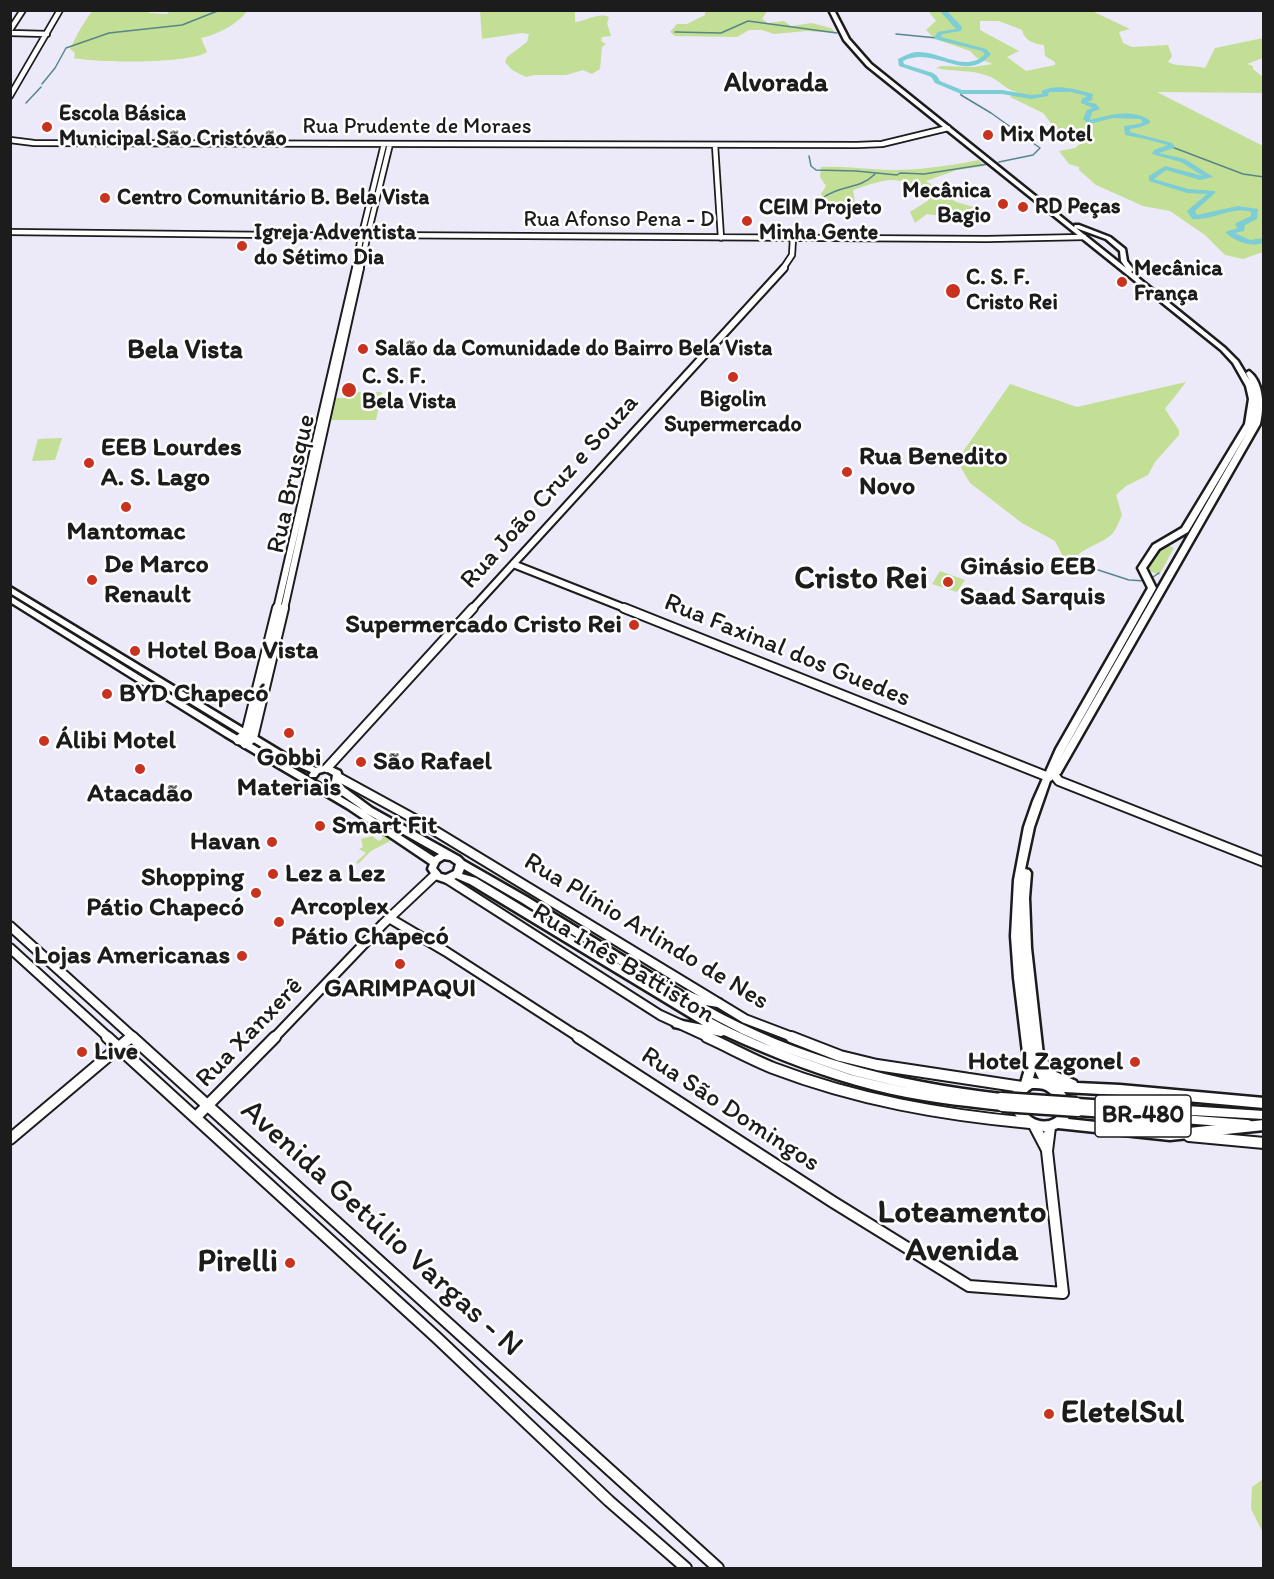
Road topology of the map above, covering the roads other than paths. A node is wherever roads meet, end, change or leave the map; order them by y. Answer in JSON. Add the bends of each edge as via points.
{"nodes":[{"id":1,"x":22,"y":10,"type":"edge"},
{"id":2,"x":60,"y":10,"type":"edge"},
{"id":3,"x":834,"y":10,"type":"edge"},
{"id":4,"x":10,"y":32,"type":"edge"},
{"id":5,"x":47,"y":33,"type":"junction"},
{"id":6,"x":10,"y":96,"type":"edge"},
{"id":7,"x":948,"y":128,"type":"junction"},
{"id":8,"x":10,"y":140,"type":"edge"},
{"id":9,"x":387,"y":144,"type":"junction"},
{"id":10,"x":715,"y":145,"type":"junction"},
{"id":11,"x":10,"y":232,"type":"edge"},
{"id":12,"x":1094,"y":235,"type":"junction"},
{"id":13,"x":365,"y":236,"type":"junction"},
{"id":14,"x":1084,"y":237,"type":"junction"},
{"id":15,"x":721,"y":238,"type":"junction"},
{"id":16,"x":793,"y":238,"type":"junction"},
{"id":17,"x":1124,"y":252,"type":"junction"},
{"id":18,"x":1109,"y":257,"type":"junction"},
{"id":19,"x":1159,"y":544,"type":"junction"},
{"id":20,"x":1181,"y":553,"type":"junction"},
{"id":21,"x":513,"y":564,"type":"junction"},
{"id":22,"x":1146,"y":574,"type":"junction"},
{"id":23,"x":1166,"y":581,"type":"junction"},
{"id":24,"x":10,"y":589,"type":"edge"},
{"id":25,"x":10,"y":598,"type":"edge"},
{"id":26,"x":204,"y":708,"type":"junction"},
{"id":27,"x":195,"y":714,"type":"junction"},
{"id":28,"x":249,"y":736,"type":"junction"},
{"id":29,"x":241,"y":742,"type":"junction"},
{"id":30,"x":327,"y":768,"type":"junction"},
{"id":31,"x":316,"y":771,"type":"junction"},
{"id":32,"x":1049,"y":773,"type":"junction"},
{"id":33,"x":337,"y":780,"type":"junction"},
{"id":34,"x":312,"y":782,"type":"junction"},
{"id":35,"x":322,"y":789,"type":"junction"},
{"id":36,"x":448,"y":855,"type":"junction"},
{"id":37,"x":434,"y":862,"type":"junction"},
{"id":38,"x":461,"y":862,"type":"junction"},
{"id":39,"x":1263,"y":862,"type":"edge"},
{"id":40,"x":435,"y":875,"type":"junction"},
{"id":41,"x":452,"y":877,"type":"junction"},
{"id":42,"x":389,"y":918,"type":"junction"},
{"id":43,"x":10,"y":926,"type":"edge"},
{"id":44,"x":10,"y":948,"type":"edge"},
{"id":45,"x":647,"y":976,"type":"junction"},
{"id":46,"x":718,"y":1004,"type":"junction"},
{"id":47,"x":677,"y":1024,"type":"junction"},
{"id":48,"x":732,"y":1034,"type":"junction"},
{"id":49,"x":131,"y":1037,"type":"junction"},
{"id":50,"x":120,"y":1047,"type":"junction"},
{"id":51,"x":1038,"y":1056,"type":"junction"},
{"id":52,"x":132,"y":1058,"type":"junction"},
{"id":53,"x":159,"y":1062,"type":"junction"},
{"id":54,"x":1024,"y":1086,"type":"junction"},
{"id":55,"x":1050,"y":1086,"type":"junction"},
{"id":56,"x":1086,"y":1087,"type":"junction"},
{"id":57,"x":1001,"y":1102,"type":"junction"},
{"id":58,"x":1263,"y":1102,"type":"edge"},
{"id":59,"x":208,"y":1107,"type":"junction"},
{"id":60,"x":196,"y":1117,"type":"junction"},
{"id":61,"x":1262,"y":1122,"type":"edge"},
{"id":62,"x":1032,"y":1124,"type":"junction"},
{"id":63,"x":1054,"y":1125,"type":"junction"},
{"id":64,"x":1170,"y":1134,"type":"junction"},
{"id":65,"x":10,"y":1139,"type":"edge"},
{"id":66,"x":1263,"y":1143,"type":"edge"},
{"id":67,"x":1047,"y":1151,"type":"junction"},
{"id":68,"x":686,"y":1569,"type":"edge"},
{"id":69,"x":718,"y":1569,"type":"edge"}],
"edges":[{"from":1,"to":4,"type":"street"},
{"from":2,"to":5,"type":"street"},
{"from":3,"to":7,"type":"highway","via":[[847,40],[869,65]]},
{"from":3,"to":12,"type":"highway","via":[[850,39],[878,69],[1079,228]]},
{"from":4,"to":5,"type":"street"},
{"from":5,"to":6,"type":"street"},
{"from":7,"to":10,"type":"street","name":"Rua Prudente de Moraes","via":[[877,144]]},
{"from":7,"to":14,"type":"highway"},
{"from":8,"to":9,"type":"street","name":"Rua Prudente de Moraes"},
{"from":9,"to":10,"type":"street","name":"Rua Prudente de Moraes"},
{"from":9,"to":13,"type":"street","name":"Rua Brusque"},
{"from":10,"to":15,"type":"street"},
{"from":11,"to":13,"type":"street","name":"Rua Afonso Pena - D"},
{"from":12,"to":14,"type":"highway"},
{"from":12,"to":17,"type":"highway","via":[[1108,238]]},
{"from":13,"to":15,"type":"street","name":"Rua Afonso Pena - D"},
{"from":13,"to":28,"type":"street","name":"Rua Brusque"},
{"from":14,"to":16,"type":"street","name":"Rua Afonso Pena - D"},
{"from":14,"to":18,"type":"highway"},
{"from":15,"to":16,"type":"street","name":"Rua Afonso Pena - D"},
{"from":16,"to":21,"type":"street","name":"Rua João Cruz e Souza","via":[[792,255],[783,268]]},
{"from":17,"to":18,"type":"highway"},
{"from":17,"to":20,"type":"highway","via":[[1126,266],[1232,351],[1259,395],[1256,424]]},
{"from":18,"to":19,"type":"highway","via":[[1223,349],[1246,376],[1253,399],[1249,424],[1196,516],[1185,530]]},
{"from":19,"to":20,"type":"highway","via":[[1174,545]]},
{"from":19,"to":22,"type":"highway","via":[[1143,566]]},
{"from":20,"to":23,"type":"highway"},
{"from":21,"to":30,"type":"street","name":"Rua João Cruz e Souza"},
{"from":21,"to":32,"type":"street","name":"Rua Faxinal dos Guedes"},
{"from":22,"to":23,"type":"highway"},
{"from":22,"to":32,"type":"highway","via":[[1152,588]]},
{"from":23,"to":32,"type":"highway","via":[[1057,772]]},
{"from":24,"to":26,"type":"main road"},
{"from":25,"to":27,"type":"main road"},
{"from":26,"to":27,"type":"main road"},
{"from":26,"to":28,"type":"main road"},
{"from":27,"to":29,"type":"main road"},
{"from":28,"to":29,"type":"street"},
{"from":28,"to":31,"type":"main road"},
{"from":29,"to":34,"type":"main road"},
{"from":30,"to":31,"type":"main road"},
{"from":30,"to":33,"type":"main road","via":[[333,770]]},
{"from":31,"to":34,"type":"main road"},
{"from":32,"to":39,"type":"street","name":"Rua Faxinal dos Guedes"},
{"from":32,"to":51,"type":"highway","via":[[1028,851],[1023,900],[1025,958]]},
{"from":32,"to":54,"type":"highway","via":[[1024,840],[1017,896],[1018,967],[1030,1069]]},
{"from":33,"to":35,"type":"main road"},
{"from":33,"to":36,"type":"main road","via":[[341,791]]},
{"from":33,"to":46,"type":"street","name":"Rua Plínio Arlindo de Nes","via":[[422,823]]},
{"from":34,"to":35,"type":"main road"},
{"from":35,"to":37,"type":"main road"},
{"from":36,"to":37,"type":"main road"},
{"from":36,"to":38,"type":"main road"},
{"from":37,"to":40,"type":"main road"},
{"from":38,"to":41,"type":"main road","via":[[461,869]]},
{"from":38,"to":45,"type":"main road"},
{"from":40,"to":41,"type":"main road"},
{"from":40,"to":42,"type":"street","name":"Rua Xanxerê"},
{"from":41,"to":47,"type":"street","name":"Rua Inês Battiston","via":[[457,887]]},
{"from":41,"to":48,"type":"main road","via":[[472,881]]},
{"from":42,"to":59,"type":"street","name":"Rua Xanxerê"},
{"from":42,"to":67,"type":"street","name":"Rua São Domingos","via":[[969,1286],[1063,1293]]},
{"from":43,"to":49,"type":"street","name":"Avenida Getúlio Vargas - N"},
{"from":44,"to":50,"type":"street","name":"Avenida Getúlio Vargas - N"},
{"from":45,"to":46,"type":"main road","via":[[701,1001]]},
{"from":45,"to":57,"type":"main road","via":[[711,1014],[791,1051],[901,1085]]},
{"from":46,"to":54,"type":"street","name":"Rua Plínio Arlindo de Nes","via":[[840,1056]]},
{"from":47,"to":48,"type":"main road"},
{"from":47,"to":62,"type":"street","name":"Rua Inês Battiston","via":[[773,1068],[866,1098],[960,1117]]},
{"from":48,"to":57,"type":"main road","via":[[789,1058],[875,1086],[911,1094]]},
{"from":49,"to":50,"type":"street"},
{"from":49,"to":53,"type":"street","name":"Avenida Getúlio Vargas - N"},
{"from":50,"to":52,"type":"street","name":"Avenida Getúlio Vargas - N"},
{"from":50,"to":65,"type":"street"},
{"from":51,"to":55,"type":"highway","via":[[1039,1069]]},
{"from":51,"to":56,"type":"highway","via":[[1053,1076]]},
{"from":52,"to":53,"type":"street","via":[[148,1066]]},
{"from":52,"to":60,"type":"street","name":"Avenida Getúlio Vargas - N"},
{"from":53,"to":59,"type":"street","name":"Avenida Getúlio Vargas - N"},
{"from":54,"to":55,"type":"highway","via":[[1036,1082]]},
{"from":54,"to":62,"type":"highway","via":[[1016,1104]]},
{"from":55,"to":56,"type":"highway","number":"BR-480"},
{"from":55,"to":63,"type":"highway","via":[[1065,1104],[1065,1113]]},
{"from":56,"to":58,"type":"highway","number":"BR-480"},
{"from":57,"to":61,"type":"main road","number":"BR-480","bridge":true},
{"from":59,"to":60,"type":"street","name":"Rua Xanxerê"},
{"from":59,"to":69,"type":"street","name":"Avenida Getúlio Vargas - N"},
{"from":60,"to":68,"type":"street","name":"Avenida Getúlio Vargas - N"},
{"from":61,"to":64,"type":"highway"},
{"from":62,"to":63,"type":"highway"},
{"from":62,"to":67,"type":"street"},
{"from":63,"to":64,"type":"highway","number":"BR-480"},
{"from":63,"to":67,"type":"street"},
{"from":64,"to":66,"type":"street","number":"BR-480"}]}
